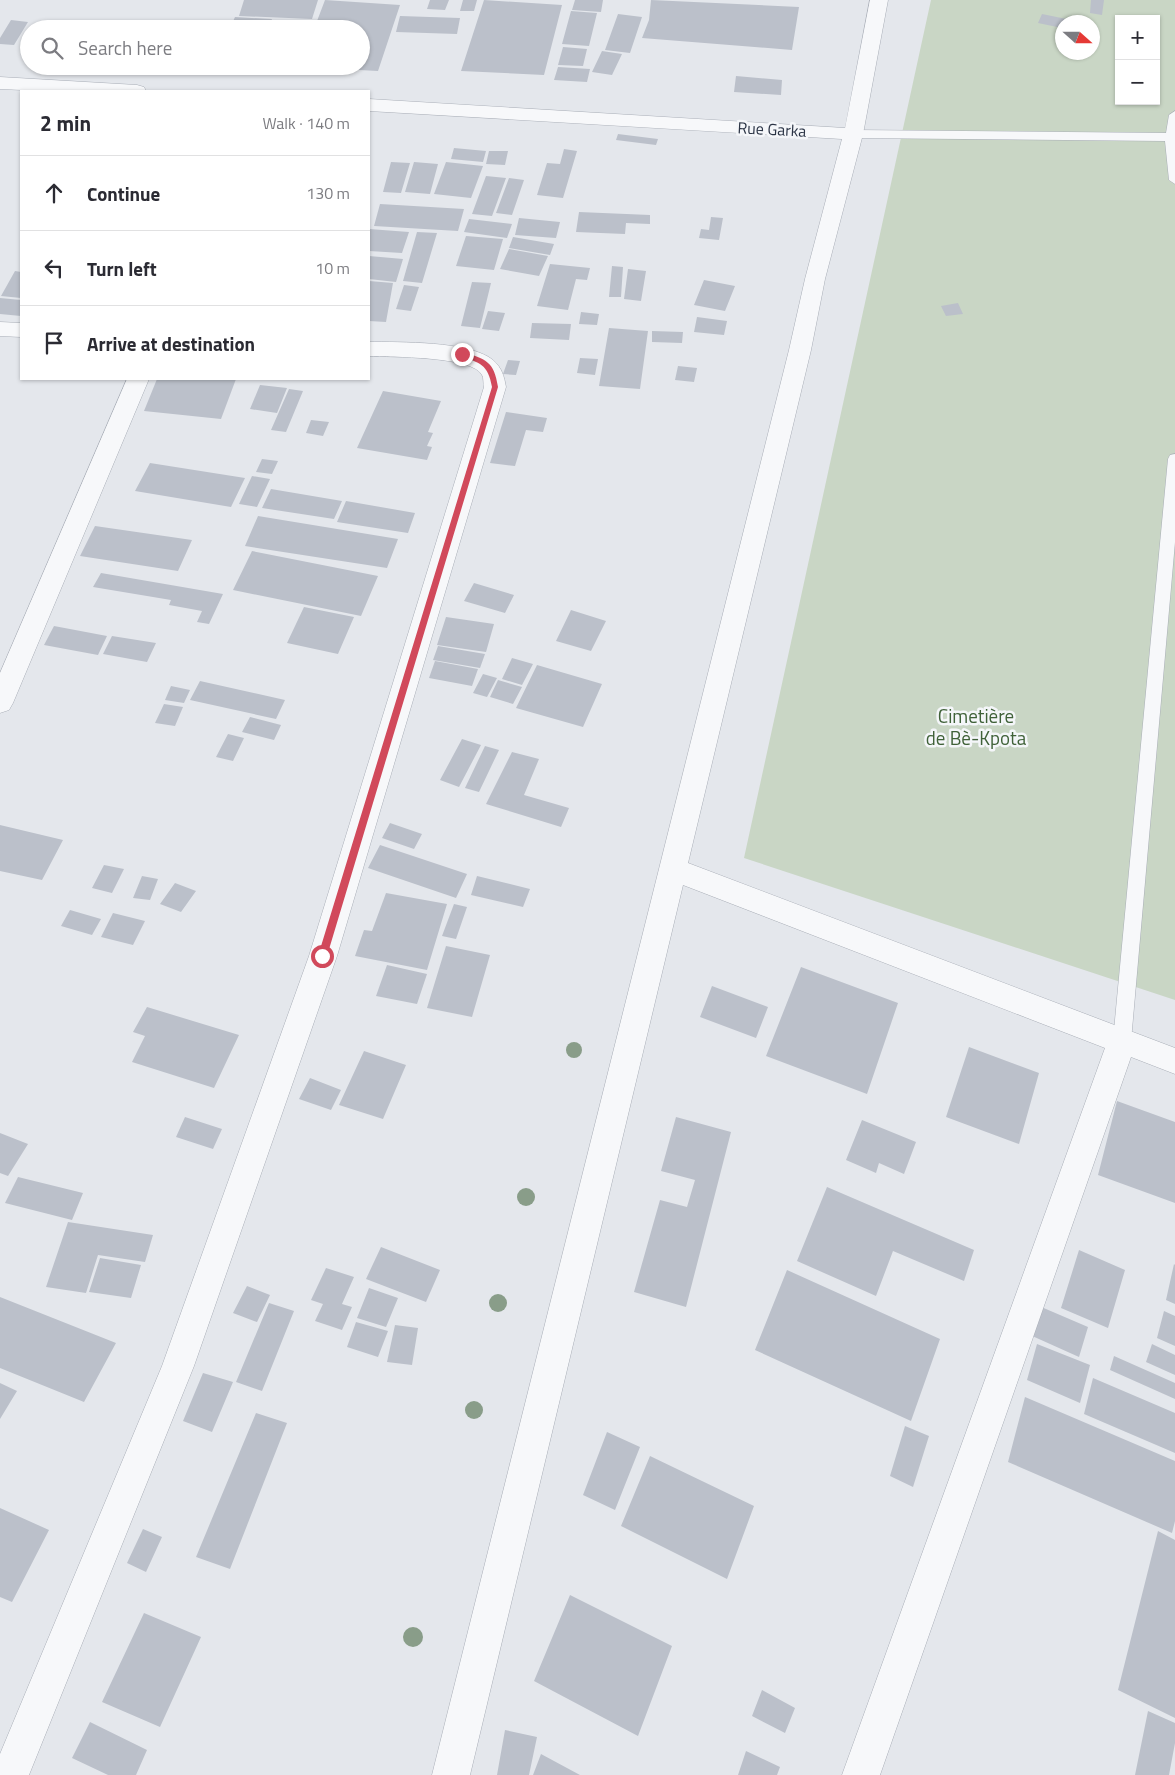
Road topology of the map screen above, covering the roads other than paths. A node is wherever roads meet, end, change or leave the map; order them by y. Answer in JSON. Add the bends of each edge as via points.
{"nodes":[{"id":1,"x":879,"y":0,"type":"edge"},
{"id":2,"x":0,"y":83,"type":"edge"},
{"id":3,"x":120,"y":90,"type":"edge"},
{"id":4,"x":370,"y":105,"type":"edge"},
{"id":5,"x":1175,"y":115,"type":"edge"},
{"id":6,"x":853,"y":134,"type":"junction"},
{"id":7,"x":1173,"y":137,"type":"edge"},
{"id":8,"x":1175,"y":180,"type":"edge"},
{"id":9,"x":0,"y":329,"type":"edge"},
{"id":10,"x":20,"y":330,"type":"edge"},
{"id":11,"x":370,"y":349,"type":"edge"},
{"id":12,"x":138,"y":380,"type":"edge"},
{"id":13,"x":1175,"y":459,"type":"edge"},
{"id":14,"x":0,"y":703,"type":"edge"},
{"id":15,"x":673,"y":869,"type":"junction"},
{"id":16,"x":1122,"y":1041,"type":"junction"},
{"id":17,"x":1175,"y":1061,"type":"edge"},
{"id":18,"x":10,"y":1775,"type":"edge"},
{"id":19,"x":451,"y":1775,"type":"edge"},
{"id":20,"x":861,"y":1775,"type":"edge"}],
"edges":[{"from":1,"to":6,"type":"street"},
{"from":2,"to":3,"type":"street"},
{"from":4,"to":6,"type":"street","name":"Rue Garka"},
{"from":5,"to":7,"type":"lane"},
{"from":6,"to":7,"type":"lane","name":"Rue Garka"},
{"from":6,"to":15,"type":"street"},
{"from":7,"to":8,"type":"lane"},
{"from":9,"to":10,"type":"street"},
{"from":11,"to":18,"type":"street","via":[[462,354],[482,361],[492,372],[495,387],[319,966],[178,1366]]},
{"from":12,"to":14,"type":"street"},
{"from":13,"to":16,"type":"lane"},
{"from":15,"to":16,"type":"street"},
{"from":15,"to":19,"type":"street"},
{"from":16,"to":17,"type":"street"},
{"from":16,"to":20,"type":"street"}]}
